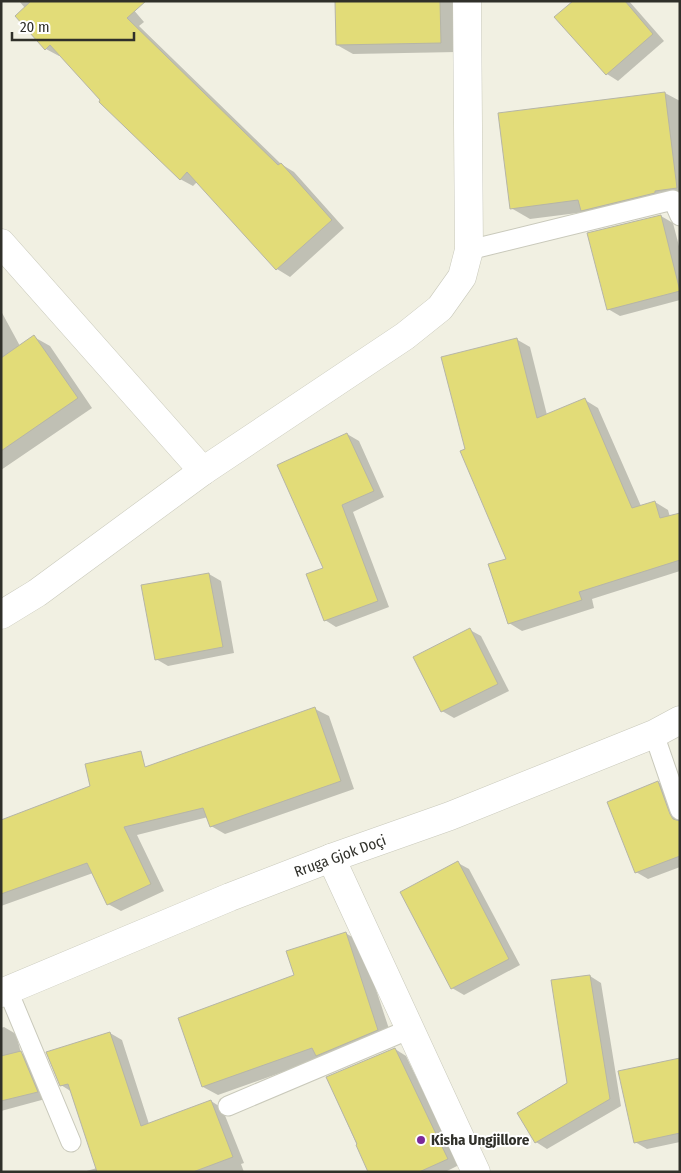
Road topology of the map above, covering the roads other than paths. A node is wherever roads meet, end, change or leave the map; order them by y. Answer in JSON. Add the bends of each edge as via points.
{"nodes":[{"id":1,"x":467,"y":1,"type":"edge"},
{"id":2,"x":680,"y":216,"type":"edge"},
{"id":3,"x":1,"y":243,"type":"edge"},
{"id":4,"x":468,"y":250,"type":"junction"},
{"id":5,"x":203,"y":471,"type":"junction"},
{"id":6,"x":1,"y":614,"type":"edge"},
{"id":7,"x":680,"y":720,"type":"edge"},
{"id":8,"x":654,"y":734,"type":"junction"},
{"id":9,"x":680,"y":810,"type":"edge"},
{"id":10,"x":331,"y":858,"type":"junction"},
{"id":11,"x":5,"y":992,"type":"edge"},
{"id":12,"x":410,"y":1029,"type":"junction"},
{"id":13,"x":228,"y":1106,"type":"dead end"},
{"id":14,"x":71,"y":1142,"type":"dead end"},
{"id":15,"x":476,"y":1172,"type":"edge"}],
"edges":[{"from":1,"to":4,"type":"street"},
{"from":2,"to":4,"type":"lane","via":[[673,200]]},
{"from":3,"to":5,"type":"street"},
{"from":4,"to":5,"type":"street","via":[[462,277],[440,308],[405,336]]},
{"from":5,"to":6,"type":"street","via":[[37,593]]},
{"from":7,"to":8,"type":"street","name":"Rruga Gjok Doçi"},
{"from":8,"to":9,"type":"lane"},
{"from":8,"to":10,"type":"street","name":"Rruga Gjok Doçi","via":[[450,816]]},
{"from":10,"to":11,"type":"street","name":"Rruga Gjok Doçi"},
{"from":10,"to":12,"type":"street"},
{"from":11,"to":14,"type":"lane"},
{"from":12,"to":13,"type":"lane"},
{"from":12,"to":15,"type":"street"}]}
